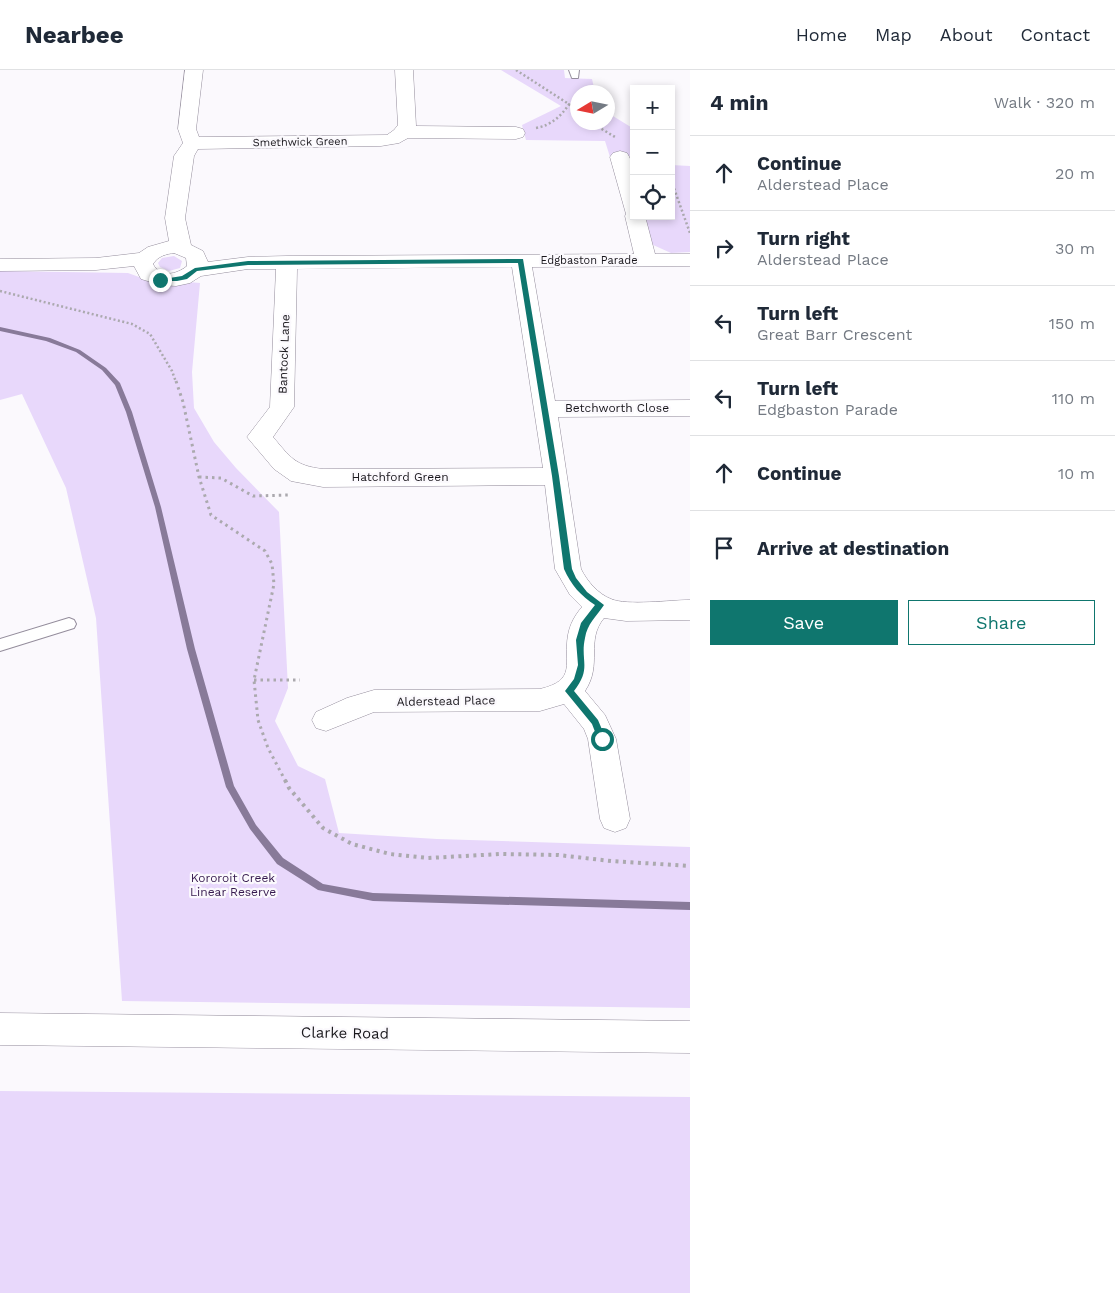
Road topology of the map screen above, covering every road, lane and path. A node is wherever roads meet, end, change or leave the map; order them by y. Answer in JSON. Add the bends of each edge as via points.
{"nodes":[{"id":1,"x":194,"y":70,"type":"edge"},
{"id":2,"x":404,"y":70,"type":"edge"},
{"id":3,"x":516,"y":70,"type":"edge"},
{"id":4,"x":570,"y":103,"type":"joint"},
{"id":5,"x":599,"y":130,"type":"edge"},
{"id":6,"x":405,"y":132,"type":"junction"},
{"id":7,"x":516,"y":133,"type":"joint"},
{"id":8,"x":192,"y":143,"type":"junction"},
{"id":9,"x":620,"y":149,"type":"joint"},
{"id":10,"x":630,"y":183,"type":"edge"},
{"id":11,"x":675,"y":191,"type":"edge"},
{"id":12,"x":175,"y":218,"type":"junction"},
{"id":13,"x":636,"y":220,"type":"edge"},
{"id":14,"x":690,"y":233,"type":"edge"},
{"id":15,"x":191,"y":258,"type":"junction"},
{"id":16,"x":149,"y":259,"type":"junction"},
{"id":17,"x":646,"y":260,"type":"junction"},
{"id":18,"x":690,"y":260,"type":"edge"},
{"id":19,"x":521,"y":261,"type":"junction"},
{"id":20,"x":287,"y":262,"type":"junction"},
{"id":21,"x":0,"y":265,"type":"edge"},
{"id":22,"x":0,"y":290,"type":"edge"},
{"id":23,"x":690,"y":408,"type":"edge"},
{"id":24,"x":544,"y":409,"type":"junction"},
{"id":25,"x":259,"y":437,"type":"joint"},
{"id":26,"x":556,"y":476,"type":"junction"},
{"id":27,"x":600,"y":605,"type":"junction"},
{"id":28,"x":690,"y":610,"type":"edge"},
{"id":29,"x":69,"y":624,"type":"dead end"},
{"id":30,"x":0,"y":645,"type":"edge"},
{"id":31,"x":254,"y":680,"type":"junction"},
{"id":32,"x":300,"y":680,"type":"dead end"},
{"id":33,"x":569,"y":691,"type":"junction"},
{"id":34,"x":326,"y":720,"type":"dead end"},
{"id":35,"x":615,"y":819,"type":"dead end"},
{"id":36,"x":690,"y":866,"type":"edge"},
{"id":37,"x":0,"y":1029,"type":"edge"},
{"id":38,"x":690,"y":1037,"type":"edge"}],
"edges":[{"from":1,"to":8,"type":"street","via":[[187,129]]},
{"from":2,"to":6,"type":"street","via":[[408,119]]},
{"from":3,"to":4,"type":"path"},
{"from":4,"to":7,"type":"path","via":[[552,124]]},
{"from":5,"to":9,"type":"path"},
{"from":6,"to":7,"type":"street","name":"Smethwick Green"},
{"from":6,"to":8,"type":"street","name":"Smethwick Green","via":[[376,141]]},
{"from":8,"to":12,"type":"street","via":[[184,156]]},
{"from":9,"to":10,"type":"street"},
{"from":11,"to":14,"type":"path"},
{"from":12,"to":15,"type":"street"},
{"from":12,"to":16,"type":"street"},
{"from":13,"to":17,"type":"street"},
{"from":15,"to":16,"type":"street"},
{"from":15,"to":16,"type":"street","via":[[184,277],[168,280],[154,277]]},
{"from":15,"to":20,"type":"street","name":"Edgbaston Parade","via":[[248,263]]},
{"from":16,"to":21,"type":"street","via":[[96,264]]},
{"from":17,"to":18,"type":"street","name":"Edgbaston Parade"},
{"from":17,"to":19,"type":"street","name":"Edgbaston Parade"},
{"from":19,"to":20,"type":"street","name":"Edgbaston Parade"},
{"from":19,"to":24,"type":"street"},
{"from":20,"to":25,"type":"street","name":"Bantock Lane","via":[[282,407]]},
{"from":22,"to":31,"type":"path","via":[[132,324],[150,334],[160,348],[182,402],[211,515],[265,551],[272,564],[272,592]]},
{"from":23,"to":24,"type":"street","name":"Betchworth Close"},
{"from":24,"to":26,"type":"street"},
{"from":25,"to":26,"type":"street","name":"Hatchford Green","via":[[282,463],[300,474],[323,478]]},
{"from":26,"to":27,"type":"street","via":[[568,569],[585,594]]},
{"from":27,"to":28,"type":"street","via":[[625,610]]},
{"from":27,"to":33,"type":"street","via":[[585,623],[580,640],[582,665],[578,680]]},
{"from":29,"to":30,"type":"lane"},
{"from":31,"to":32,"type":"path"},
{"from":31,"to":36,"type":"path","via":[[258,720],[268,748],[289,788],[323,828],[352,844],[390,854],[428,858],[539,855]]},
{"from":33,"to":34,"type":"street","name":"Alderstead Place","via":[[540,700],[374,701]]},
{"from":33,"to":35,"type":"street","via":[[595,723],[602,739]]},
{"from":37,"to":38,"type":"street","name":"Clarke Road"}]}
